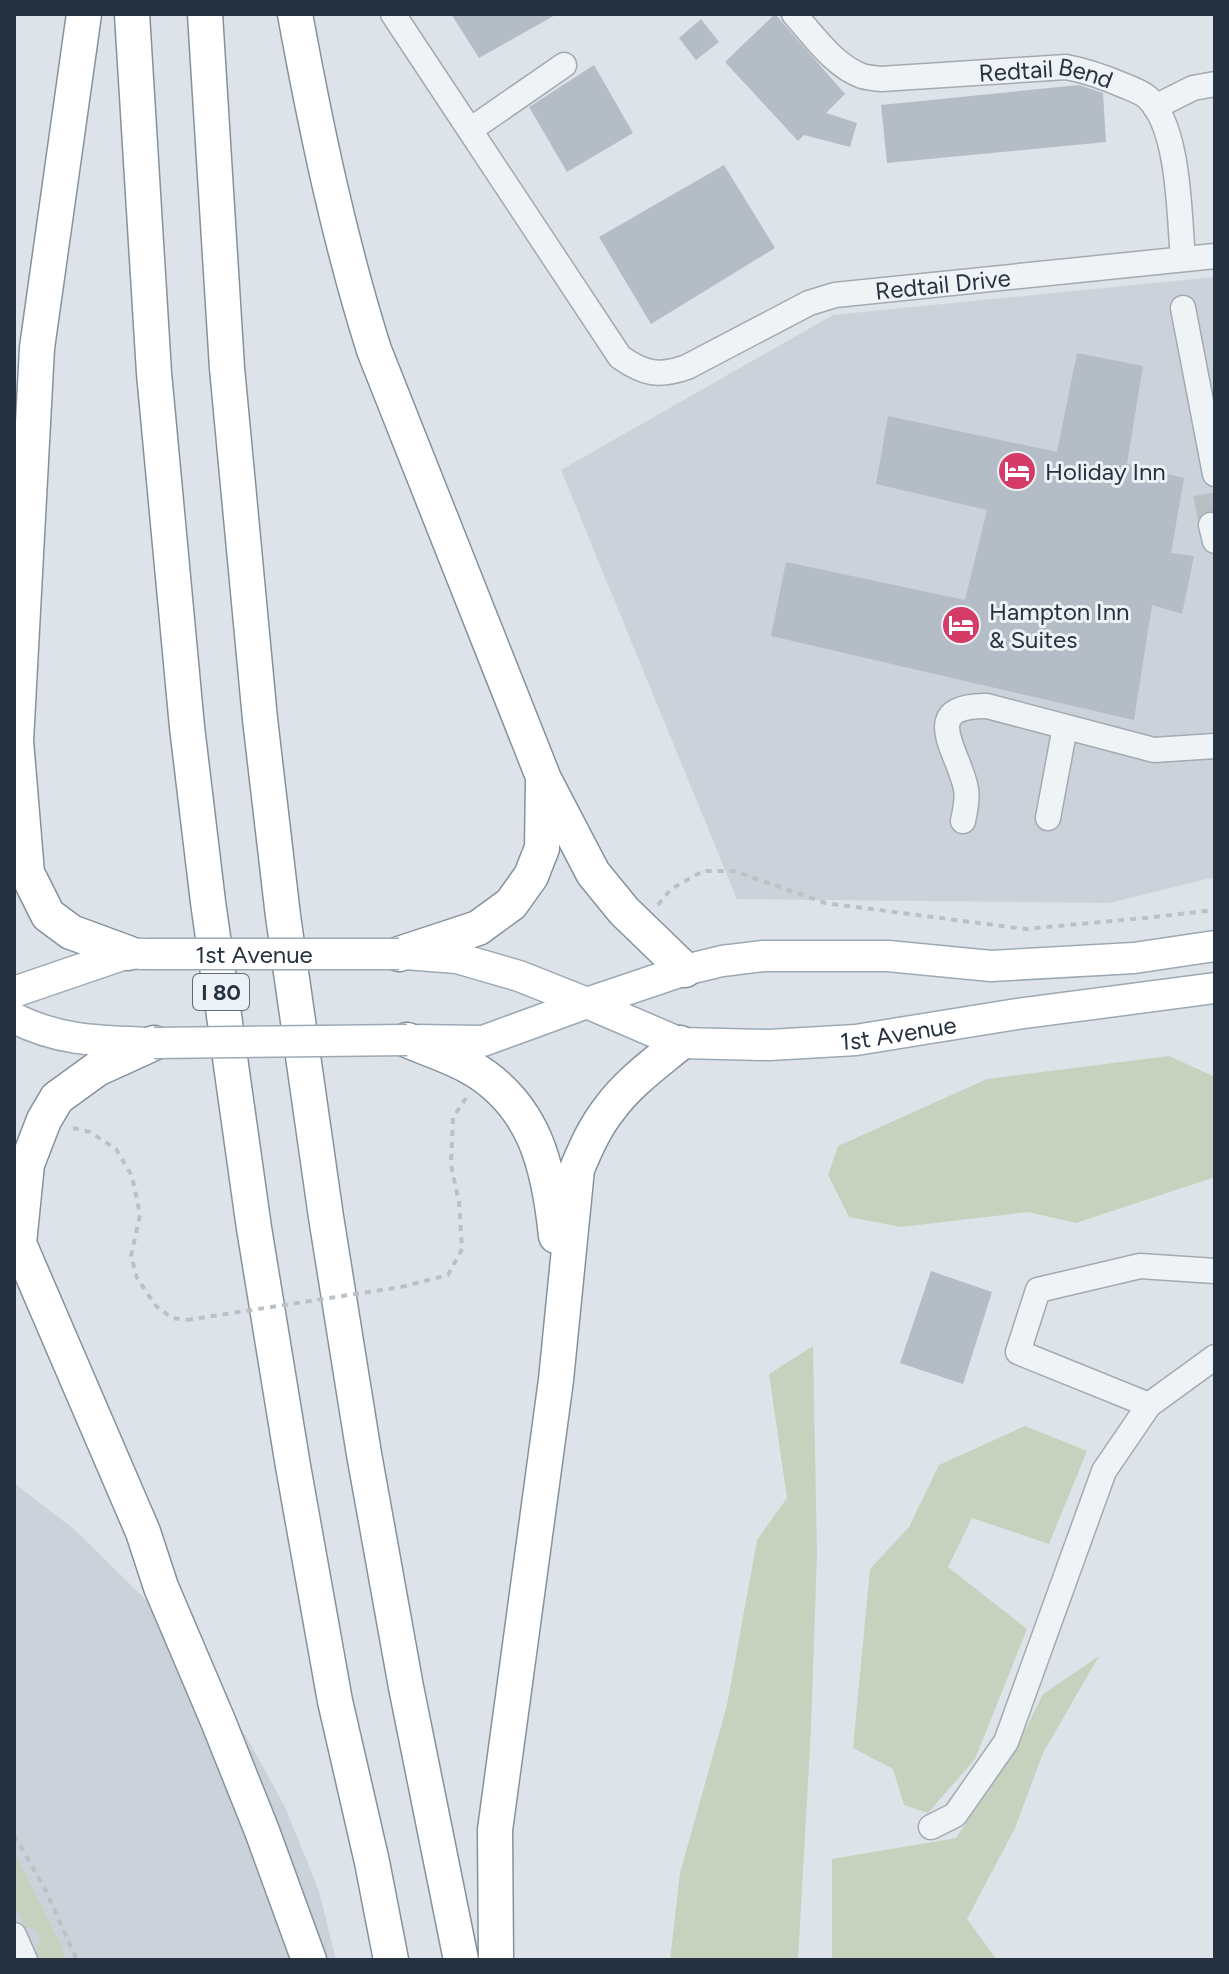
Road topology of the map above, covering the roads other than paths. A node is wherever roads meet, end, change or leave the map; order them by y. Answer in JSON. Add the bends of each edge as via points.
{"nodes":[{"id":1,"x":84,"y":14,"type":"edge"},
{"id":2,"x":132,"y":14,"type":"edge"},
{"id":3,"x":205,"y":14,"type":"edge"},
{"id":4,"x":295,"y":14,"type":"edge"},
{"id":5,"x":393,"y":14,"type":"edge"},
{"id":6,"x":794,"y":14,"type":"edge"},
{"id":7,"x":564,"y":65,"type":"dead end"},
{"id":8,"x":1215,"y":84,"type":"edge"},
{"id":9,"x":1155,"y":107,"type":"junction"},
{"id":10,"x":470,"y":130,"type":"junction"},
{"id":11,"x":1215,"y":256,"type":"edge"},
{"id":12,"x":1183,"y":259,"type":"junction"},
{"id":13,"x":1183,"y":308,"type":"dead end"},
{"id":14,"x":1212,"y":478,"type":"tunnel mouth"},
{"id":15,"x":1065,"y":727,"type":"junction"},
{"id":16,"x":15,"y":744,"type":"edge"},
{"id":17,"x":1215,"y":746,"type":"edge"},
{"id":18,"x":544,"y":779,"type":"junction"},
{"id":19,"x":1048,"y":818,"type":"dead end"},
{"id":20,"x":963,"y":821,"type":"dead end"},
{"id":21,"x":1215,"y":946,"type":"edge"},
{"id":22,"x":137,"y":954,"type":"junction"},
{"id":23,"x":399,"y":954,"type":"junction"},
{"id":24,"x":685,"y":970,"type":"junction"},
{"id":25,"x":1215,"y":988,"type":"edge"},
{"id":26,"x":14,"y":992,"type":"edge"},
{"id":27,"x":587,"y":1003,"type":"junction"},
{"id":28,"x":14,"y":1018,"type":"edge"},
{"id":29,"x":407,"y":1040,"type":"junction"},
{"id":30,"x":154,"y":1043,"type":"junction"},
{"id":31,"x":680,"y":1043,"type":"junction"},
{"id":32,"x":16,"y":1238,"type":"edge"},
{"id":33,"x":1215,"y":1271,"type":"edge"},
{"id":34,"x":563,"y":1304,"type":"junction"},
{"id":35,"x":1215,"y":1357,"type":"edge"},
{"id":36,"x":1149,"y":1405,"type":"junction"},
{"id":37,"x":931,"y":1827,"type":"dead end"},
{"id":38,"x":14,"y":1935,"type":"edge"},
{"id":39,"x":25,"y":1960,"type":"edge"},
{"id":40,"x":309,"y":1960,"type":"edge"},
{"id":41,"x":391,"y":1960,"type":"edge"},
{"id":42,"x":461,"y":1960,"type":"edge"},
{"id":43,"x":496,"y":1960,"type":"edge"}],
"edges":[{"from":1,"to":16,"type":"highway","via":[[37,348]]},
{"from":2,"to":41,"type":"highway","number":"I 80","via":[[154,373],[208,902],[293,1466],[335,1701]]},
{"from":3,"to":42,"type":"highway","via":[[227,368],[283,916],[364,1454]]},
{"from":4,"to":18,"type":"highway","via":[[328,182],[374,350]]},
{"from":5,"to":10,"type":"street"},
{"from":6,"to":9,"type":"street","name":"Redtail Bend","via":[[845,67],[862,76],[1066,67],[1094,72],[1145,95]]},
{"from":7,"to":10,"type":"street"},
{"from":8,"to":9,"type":"street","via":[[1193,88]]},
{"from":9,"to":12,"type":"street","via":[[1174,158]]},
{"from":10,"to":12,"type":"street","name":"Redtail Drive","via":[[620,357],[653,373],[687,367],[809,303],[835,295]]},
{"from":11,"to":12,"type":"street","name":"Redtail Drive"},
{"from":13,"to":14,"type":"street"},
{"from":15,"to":17,"type":"street","via":[[1154,750]]},
{"from":15,"to":19,"type":"street"},
{"from":15,"to":20,"type":"street","via":[[987,706],[957,710],[946,731],[966,788]]},
{"from":16,"to":22,"type":"highway","via":[[27,873],[48,915],[71,932]]},
{"from":18,"to":23,"type":"highway","via":[[542,848],[511,904],[478,928]]},
{"from":18,"to":24,"type":"highway","via":[[593,873]]},
{"from":21,"to":24,"type":"main road","via":[[1134,958],[991,966],[888,956],[764,956]]},
{"from":22,"to":23,"type":"main road","name":"1st Avenue","bridge":true},
{"from":22,"to":26,"type":"main road","name":"1st Avenue"},
{"from":23,"to":27,"type":"main road","name":"1st Avenue","via":[[457,958]]},
{"from":24,"to":27,"type":"main road"},
{"from":25,"to":31,"type":"main road","name":"1st Avenue","via":[[856,1040]]},
{"from":27,"to":29,"type":"main road","via":[[483,1041]]},
{"from":27,"to":31,"type":"main road","name":"1st Avenue"},
{"from":28,"to":30,"type":"main road","via":[[79,1040]]},
{"from":29,"to":30,"type":"main road","bridge":true},
{"from":29,"to":34,"type":"highway","via":[[470,1068],[521,1111],[551,1192]]},
{"from":30,"to":32,"type":"highway","via":[[97,1069],[57,1098],[27,1164]]},
{"from":31,"to":34,"type":"highway","via":[[611,1106],[589,1139],[577,1169]]},
{"from":32,"to":40,"type":"highway","via":[[143,1532]]},
{"from":33,"to":36,"type":"street","via":[[1140,1266],[1038,1290],[1018,1352]]},
{"from":34,"to":43,"type":"highway","via":[[495,1830]]},
{"from":35,"to":36,"type":"street"},
{"from":36,"to":37,"type":"street","via":[[1104,1471],[1006,1742],[955,1815]]},
{"from":38,"to":39,"type":"street"}]}
